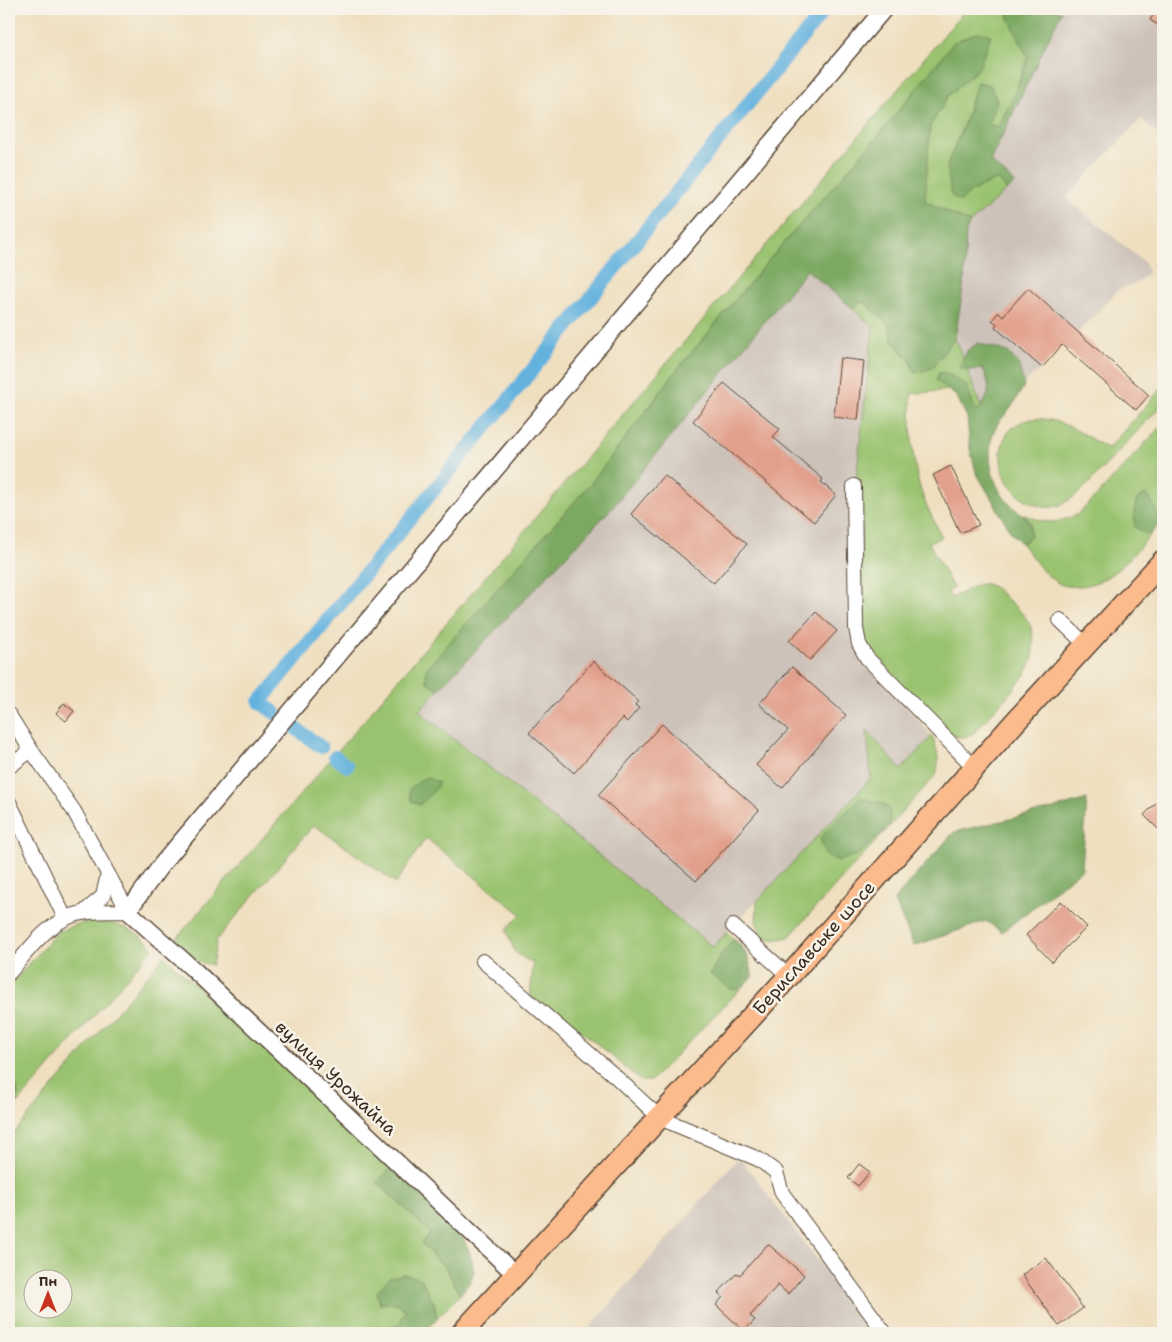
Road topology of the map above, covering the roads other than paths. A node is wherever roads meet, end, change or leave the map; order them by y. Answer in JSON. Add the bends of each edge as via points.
{"nodes":[{"id":1,"x":884,"y":9,"type":"edge"},
{"id":2,"x":854,"y":486,"type":"dead end"},
{"id":3,"x":1163,"y":560,"type":"edge"},
{"id":4,"x":1060,"y":620,"type":"dead end"},
{"id":5,"x":1086,"y":645,"type":"junction"},
{"id":6,"x":9,"y":715,"type":"edge"},
{"id":7,"x":31,"y":750,"type":"junction"},
{"id":8,"x":9,"y":767,"type":"edge"},
{"id":9,"x":974,"y":768,"type":"junction"},
{"id":10,"x":9,"y":802,"type":"edge"},
{"id":11,"x":108,"y":874,"type":"junction"},
{"id":12,"x":128,"y":911,"type":"junction"},
{"id":13,"x":82,"y":913,"type":"junction"},
{"id":14,"x":65,"y":918,"type":"junction"},
{"id":15,"x":733,"y":926,"type":"dead end"},
{"id":16,"x":483,"y":961,"type":"dead end"},
{"id":17,"x":9,"y":973,"type":"edge"},
{"id":18,"x":789,"y":976,"type":"junction"},
{"id":19,"x":660,"y":1118,"type":"junction"},
{"id":20,"x":516,"y":1275,"type":"junction"},
{"id":21,"x":462,"y":1333,"type":"edge"},
{"id":22,"x":885,"y":1333,"type":"edge"}],
"edges":[{"from":1,"to":12,"type":"street","via":[[162,864]]},
{"from":2,"to":9,"type":"street","via":[[859,644],[867,658]]},
{"from":3,"to":5,"type":"main road","name":"Бериславське шосе"},
{"from":4,"to":5,"type":"street"},
{"from":5,"to":9,"type":"main road","name":"Бериславське шосе"},
{"from":6,"to":7,"type":"street"},
{"from":7,"to":8,"type":"street"},
{"from":7,"to":11,"type":"street","via":[[74,811]]},
{"from":9,"to":18,"type":"main road","name":"Бериславське шосе"},
{"from":10,"to":14,"type":"street"},
{"from":11,"to":12,"type":"street"},
{"from":11,"to":13,"type":"street","via":[[103,896]]},
{"from":12,"to":13,"type":"street"},
{"from":12,"to":20,"type":"street","name":"вулиця Урожайна"},
{"from":13,"to":14,"type":"street"},
{"from":14,"to":17,"type":"street","via":[[49,928]]},
{"from":15,"to":18,"type":"street"},
{"from":16,"to":19,"type":"street"},
{"from":18,"to":19,"type":"main road","name":"Бериславське шосе"},
{"from":19,"to":20,"type":"main road","name":"Бериславське шосе"},
{"from":19,"to":22,"type":"street","via":[[758,1159],[776,1172],[782,1193]]},
{"from":20,"to":21,"type":"main road","name":"Бериславське шосе"}]}
